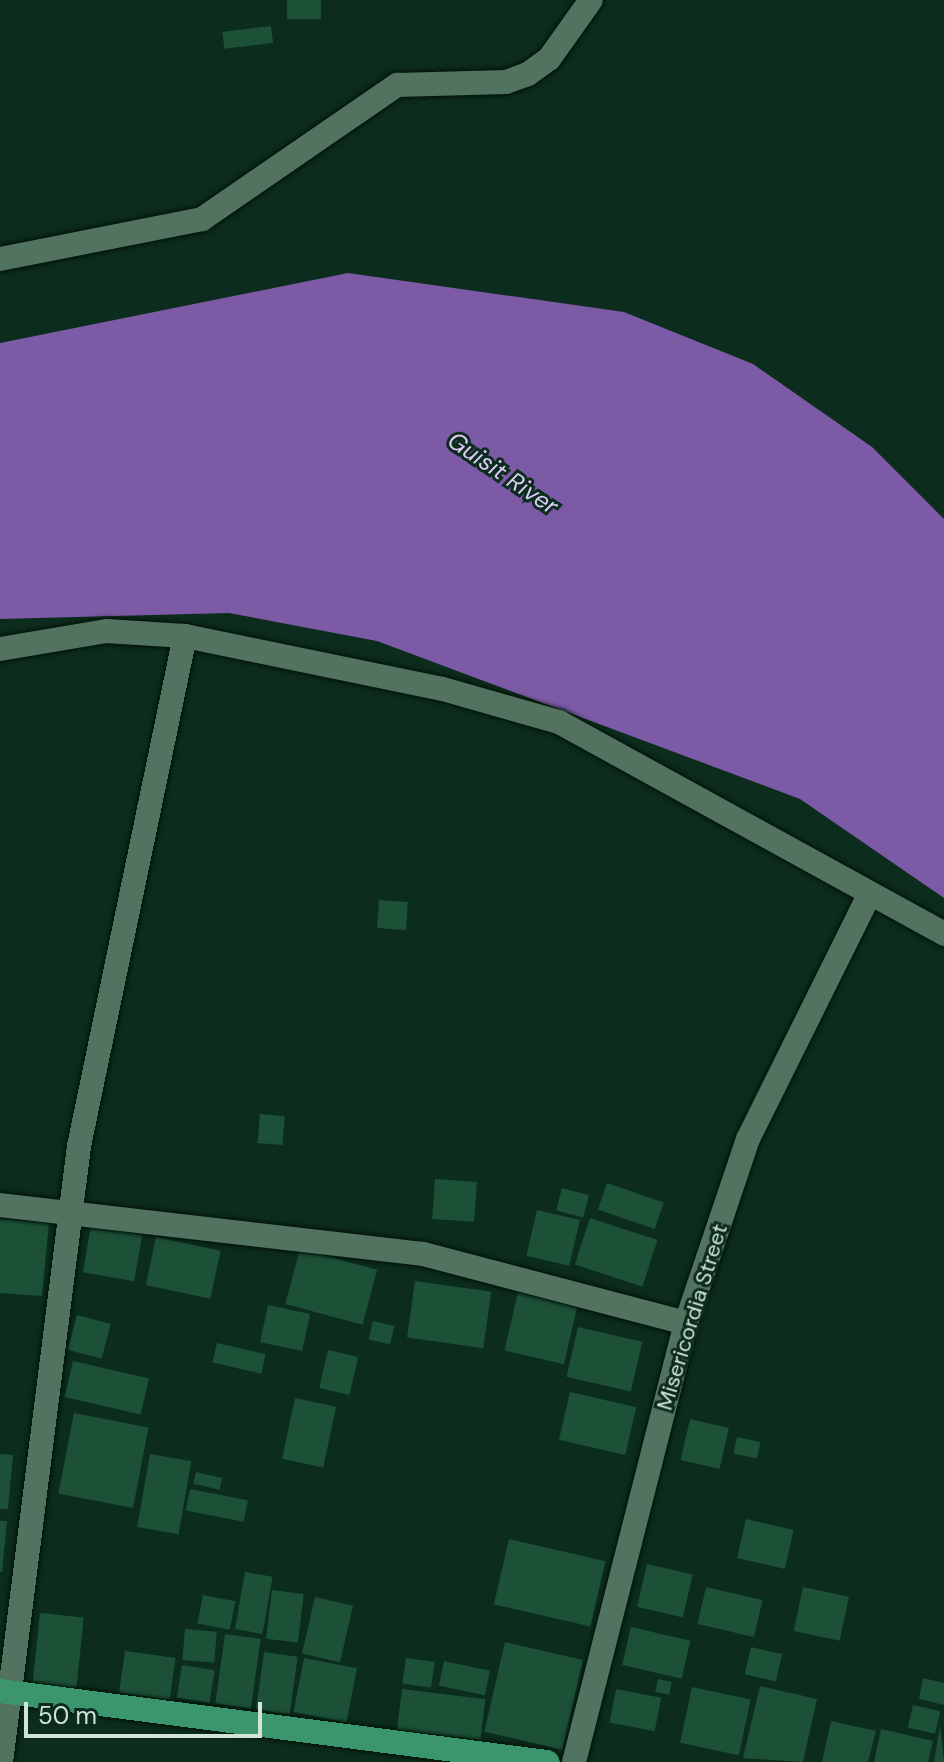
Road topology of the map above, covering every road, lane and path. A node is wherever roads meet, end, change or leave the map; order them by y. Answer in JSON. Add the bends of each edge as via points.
{"nodes":[{"id":1,"x":591,"y":0,"type":"edge"},
{"id":2,"x":0,"y":259,"type":"edge"},
{"id":3,"x":185,"y":636,"type":"junction"},
{"id":4,"x":0,"y":649,"type":"edge"},
{"id":5,"x":869,"y":895,"type":"junction"},
{"id":6,"x":944,"y":934,"type":"edge"},
{"id":7,"x":0,"y":1205,"type":"edge"},
{"id":8,"x":71,"y":1208,"type":"junction"},
{"id":9,"x":686,"y":1323,"type":"junction"},
{"id":10,"x":4,"y":1692,"type":"edge"},
{"id":11,"x":1,"y":1762,"type":"edge"},
{"id":12,"x":547,"y":1762,"type":"edge"},
{"id":13,"x":574,"y":1762,"type":"edge"}],
"edges":[{"from":1,"to":2,"type":"street","via":[[549,59],[528,74],[506,82],[397,85],[202,219]]},
{"from":3,"to":4,"type":"street","via":[[106,631]]},
{"from":3,"to":5,"type":"street","via":[[443,689],[559,722]]},
{"from":3,"to":8,"type":"street","via":[[94,1056]]},
{"from":5,"to":6,"type":"street"},
{"from":5,"to":9,"type":"street","name":"Misericordia Street","via":[[813,1019],[770,1084]]},
{"from":7,"to":8,"type":"street"},
{"from":8,"to":9,"type":"street","via":[[423,1254]]},
{"from":8,"to":10,"type":"street"},
{"from":9,"to":13,"type":"street","name":"Misericordia Street"},
{"from":10,"to":11,"type":"street"},
{"from":10,"to":12,"type":"main road"}]}
